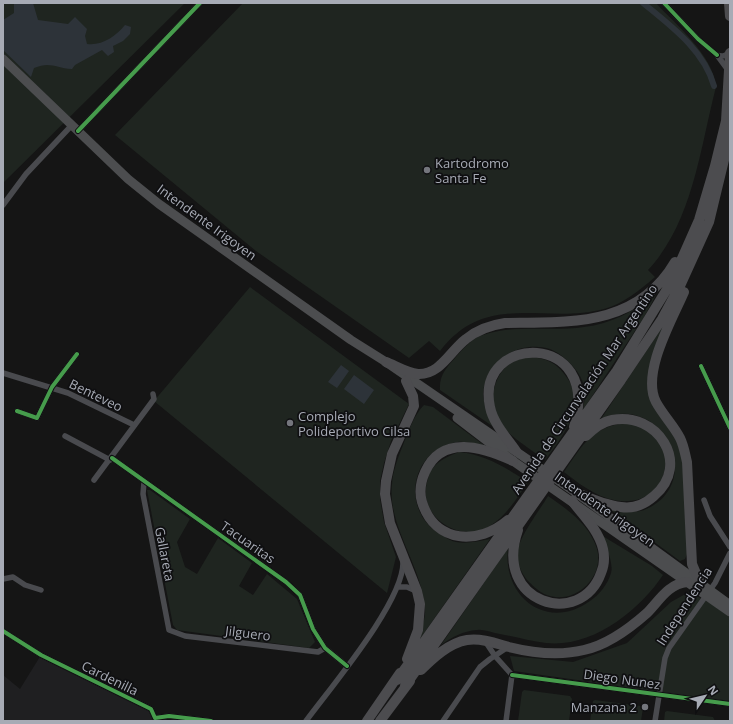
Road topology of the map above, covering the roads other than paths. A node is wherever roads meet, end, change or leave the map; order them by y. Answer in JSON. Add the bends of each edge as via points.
{"nodes":[{"id":1,"x":200,"y":3,"type":"edge"},
{"id":2,"x":664,"y":3,"type":"edge"},
{"id":3,"x":729,"y":3,"type":"edge"},
{"id":4,"x":730,"y":16,"type":"edge"},
{"id":5,"x":730,"y":52,"type":"edge"},
{"id":6,"x":717,"y":55,"type":"junction"},
{"id":7,"x":3,"y":59,"type":"edge"},
{"id":8,"x":729,"y":73,"type":"junction"},
{"id":9,"x":75,"y":128,"type":"junction"},
{"id":10,"x":730,"y":135,"type":"edge"},
{"id":11,"x":708,"y":191,"type":"junction"},
{"id":12,"x":3,"y":205,"type":"edge"},
{"id":13,"x":708,"y":222,"type":"junction"},
{"id":14,"x":351,"y":340,"type":"junction"},
{"id":15,"x":77,"y":354,"type":"dead end"},
{"id":16,"x":386,"y":362,"type":"junction"},
{"id":17,"x":701,"y":366,"type":"dead end"},
{"id":18,"x":3,"y":373,"type":"edge"},
{"id":19,"x":406,"y":381,"type":"junction"},
{"id":20,"x":52,"y":387,"type":"junction"},
{"id":21,"x":153,"y":394,"type":"dead end"},
{"id":22,"x":17,"y":411,"type":"dead end"},
{"id":23,"x":134,"y":425,"type":"junction"},
{"id":24,"x":730,"y":428,"type":"edge"},
{"id":25,"x":65,"y":436,"type":"dead end"},
{"id":26,"x":573,"y":440,"type":"junction"},
{"id":27,"x":515,"y":456,"type":"junction"},
{"id":28,"x":111,"y":459,"type":"junction"},
{"id":29,"x":94,"y":480,"type":"dead end"},
{"id":30,"x":144,"y":482,"type":"junction"},
{"id":31,"x":573,"y":497,"type":"junction"},
{"id":32,"x":704,"y":500,"type":"dead end"},
{"id":33,"x":519,"y":516,"type":"junction"},
{"id":34,"x":730,"y":547,"type":"edge"},
{"id":35,"x":730,"y":553,"type":"edge"},
{"id":36,"x":403,"y":556,"type":"junction"},
{"id":37,"x":3,"y":579,"type":"edge"},
{"id":38,"x":687,"y":582,"type":"junction"},
{"id":39,"x":700,"y":586,"type":"junction"},
{"id":40,"x":397,"y":587,"type":"junction"},
{"id":41,"x":41,"y":590,"type":"dead end"},
{"id":42,"x":417,"y":591,"type":"junction"},
{"id":43,"x":724,"y":603,"type":"edge"},
{"id":44,"x":730,"y":612,"type":"edge"},
{"id":45,"x":168,"y":630,"type":"joint"},
{"id":46,"x":3,"y":631,"type":"edge"},
{"id":47,"x":486,"y":641,"type":"junction"},
{"id":48,"x":509,"y":647,"type":"junction"},
{"id":49,"x":324,"y":648,"type":"junction"},
{"id":50,"x":495,"y":656,"type":"junction"},
{"id":51,"x":347,"y":666,"type":"junction"},
{"id":52,"x":512,"y":675,"type":"junction"},
{"id":53,"x":401,"y":683,"type":"junction"},
{"id":54,"x":659,"y":694,"type":"junction"},
{"id":55,"x":730,"y":704,"type":"edge"},
{"id":56,"x":156,"y":719,"type":"edge"},
{"id":57,"x":211,"y":721,"type":"edge"},
{"id":58,"x":306,"y":721,"type":"edge"},
{"id":59,"x":367,"y":721,"type":"edge"},
{"id":60,"x":380,"y":721,"type":"edge"},
{"id":61,"x":443,"y":721,"type":"edge"},
{"id":62,"x":506,"y":721,"type":"edge"},
{"id":63,"x":656,"y":721,"type":"edge"}],
"edges":[{"from":1,"to":9,"type":"street"},
{"from":2,"to":6,"type":"street"},
{"from":3,"to":4,"type":"highway"},
{"from":5,"to":6,"type":"street","via":[[722,57]]},
{"from":5,"to":8,"type":"highway"},
{"from":6,"to":8,"type":"street"},
{"from":7,"to":9,"type":"main road","name":"Intendente Irigoyen"},
{"from":8,"to":11,"type":"highway","via":[[726,121]]},
{"from":9,"to":12,"type":"street","via":[[26,174]]},
{"from":9,"to":14,"type":"main road","name":"Intendente Irigoyen","via":[[143,191]]},
{"from":10,"to":13,"type":"highway","name":"Avenida de Circunvalación Mar Argentino"},
{"from":11,"to":16,"type":"highway","via":[[670,270],[643,298],[626,308],[602,318],[589,320],[505,323],[492,326],[469,336],[440,366],[425,374],[412,373]]},
{"from":11,"to":26,"type":"highway","name":"Avenida de Circunvalación Mar Argentino","via":[[696,227],[672,281]]},
{"from":13,"to":26,"type":"highway","name":"Avenida de Circunvalación Mar Argentino","via":[[680,286],[662,319],[621,380]]},
{"from":13,"to":39,"type":"highway","via":[[693,271],[658,353],[652,374],[656,401],[677,433],[687,462],[692,564]]},
{"from":14,"to":16,"type":"main road","name":"Intendente Irigoyen"},
{"from":14,"to":19,"type":"main road","name":"Intendente Irigoyen","via":[[365,353]]},
{"from":15,"to":20,"type":"street"},
{"from":16,"to":27,"type":"main road","name":"Intendente Irigoyen"},
{"from":17,"to":24,"type":"street"},
{"from":18,"to":20,"type":"street","name":"Benteveo"},
{"from":19,"to":27,"type":"main road","name":"Intendente Irigoyen"},
{"from":19,"to":36,"type":"highway","via":[[414,396],[414,406],[392,454],[385,494],[390,523]]},
{"from":20,"to":22,"type":"street","via":[[36,418]]},
{"from":20,"to":23,"type":"street","name":"Benteveo"},
{"from":21,"to":23,"type":"street","via":[[154,399]]},
{"from":23,"to":28,"type":"street"},
{"from":25,"to":28,"type":"street","name":"Tacuaritas"},
{"from":26,"to":27,"type":"highway","via":[[579,398],[572,374],[565,365],[549,354],[520,354],[500,366],[492,378],[488,395],[490,408]]},
{"from":26,"to":31,"type":"highway","via":[[611,420],[640,421],[653,428],[662,438],[668,450],[670,463],[668,478],[659,492],[639,506],[622,507]]},
{"from":26,"to":33,"type":"highway","name":"Avenida de Circunvalación Mar Argentino"},
{"from":27,"to":31,"type":"main road","name":"Intendente Irigoyen"},
{"from":27,"to":33,"type":"highway","via":[[470,447],[447,450],[439,454],[427,468],[421,488],[422,501],[432,520],[444,532],[456,536],[488,533]]},
{"from":28,"to":29,"type":"street"},
{"from":28,"to":30,"type":"street","name":"Tacuaritas"},
{"from":30,"to":45,"type":"street","name":"Gallareta","via":[[143,494]]},
{"from":30,"to":49,"type":"street","name":"Tacuaritas","via":[[246,552],[297,591]]},
{"from":31,"to":33,"type":"highway","via":[[596,532],[604,550],[602,571],[595,585],[578,599],[561,604],[542,601],[528,592],[520,582],[514,569],[513,554]]},
{"from":31,"to":38,"type":"main road","name":"Intendente Irigoyen"},
{"from":31,"to":39,"type":"main road","name":"Intendente Irigoyen"},
{"from":32,"to":34,"type":"street","via":[[710,516]]},
{"from":33,"to":53,"type":"highway"},
{"from":35,"to":54,"type":"street","name":"Independencia","via":[[715,583],[669,648]]},
{"from":36,"to":40,"type":"street","via":[[402,574]]},
{"from":36,"to":42,"type":"highway"},
{"from":37,"to":41,"type":"street","via":[[13,577],[25,585]]},
{"from":38,"to":39,"type":"main road","name":"Intendente Irigoyen"},
{"from":38,"to":48,"type":"highway","via":[[670,588],[647,612],[621,633],[591,648],[552,654]]},
{"from":39,"to":43,"type":"main road","name":"Intendente Irigoyen"},
{"from":40,"to":42,"type":"street"},
{"from":40,"to":51,"type":"street","via":[[382,617]]},
{"from":42,"to":53,"type":"highway","via":[[420,604],[418,630]]},
{"from":43,"to":44,"type":"main road","name":"Intendente Irigoyen"},
{"from":45,"to":49,"type":"street","name":"Jilguero","via":[[185,636],[244,644],[318,652]]},
{"from":46,"to":56,"type":"street","name":"Cardenilla","via":[[41,655],[152,709]]},
{"from":47,"to":48,"type":"highway"},
{"from":47,"to":50,"type":"street"},
{"from":47,"to":53,"type":"highway","via":[[466,640],[455,644]]},
{"from":48,"to":50,"type":"street"},
{"from":49,"to":51,"type":"street","name":"Tacuaritas"},
{"from":50,"to":52,"type":"street"},
{"from":50,"to":61,"type":"street","via":[[480,667]]},
{"from":51,"to":58,"type":"street"},
{"from":52,"to":54,"type":"street","name":"Diego Nunez"},
{"from":52,"to":62,"type":"street"},
{"from":53,"to":59,"type":"highway"},
{"from":53,"to":60,"type":"highway"},
{"from":54,"to":55,"type":"street","name":"Diego Nunez"},
{"from":54,"to":63,"type":"street","name":"Independencia"},
{"from":56,"to":57,"type":"street","name":"Cardenilla","via":[[169,716]]}]}
